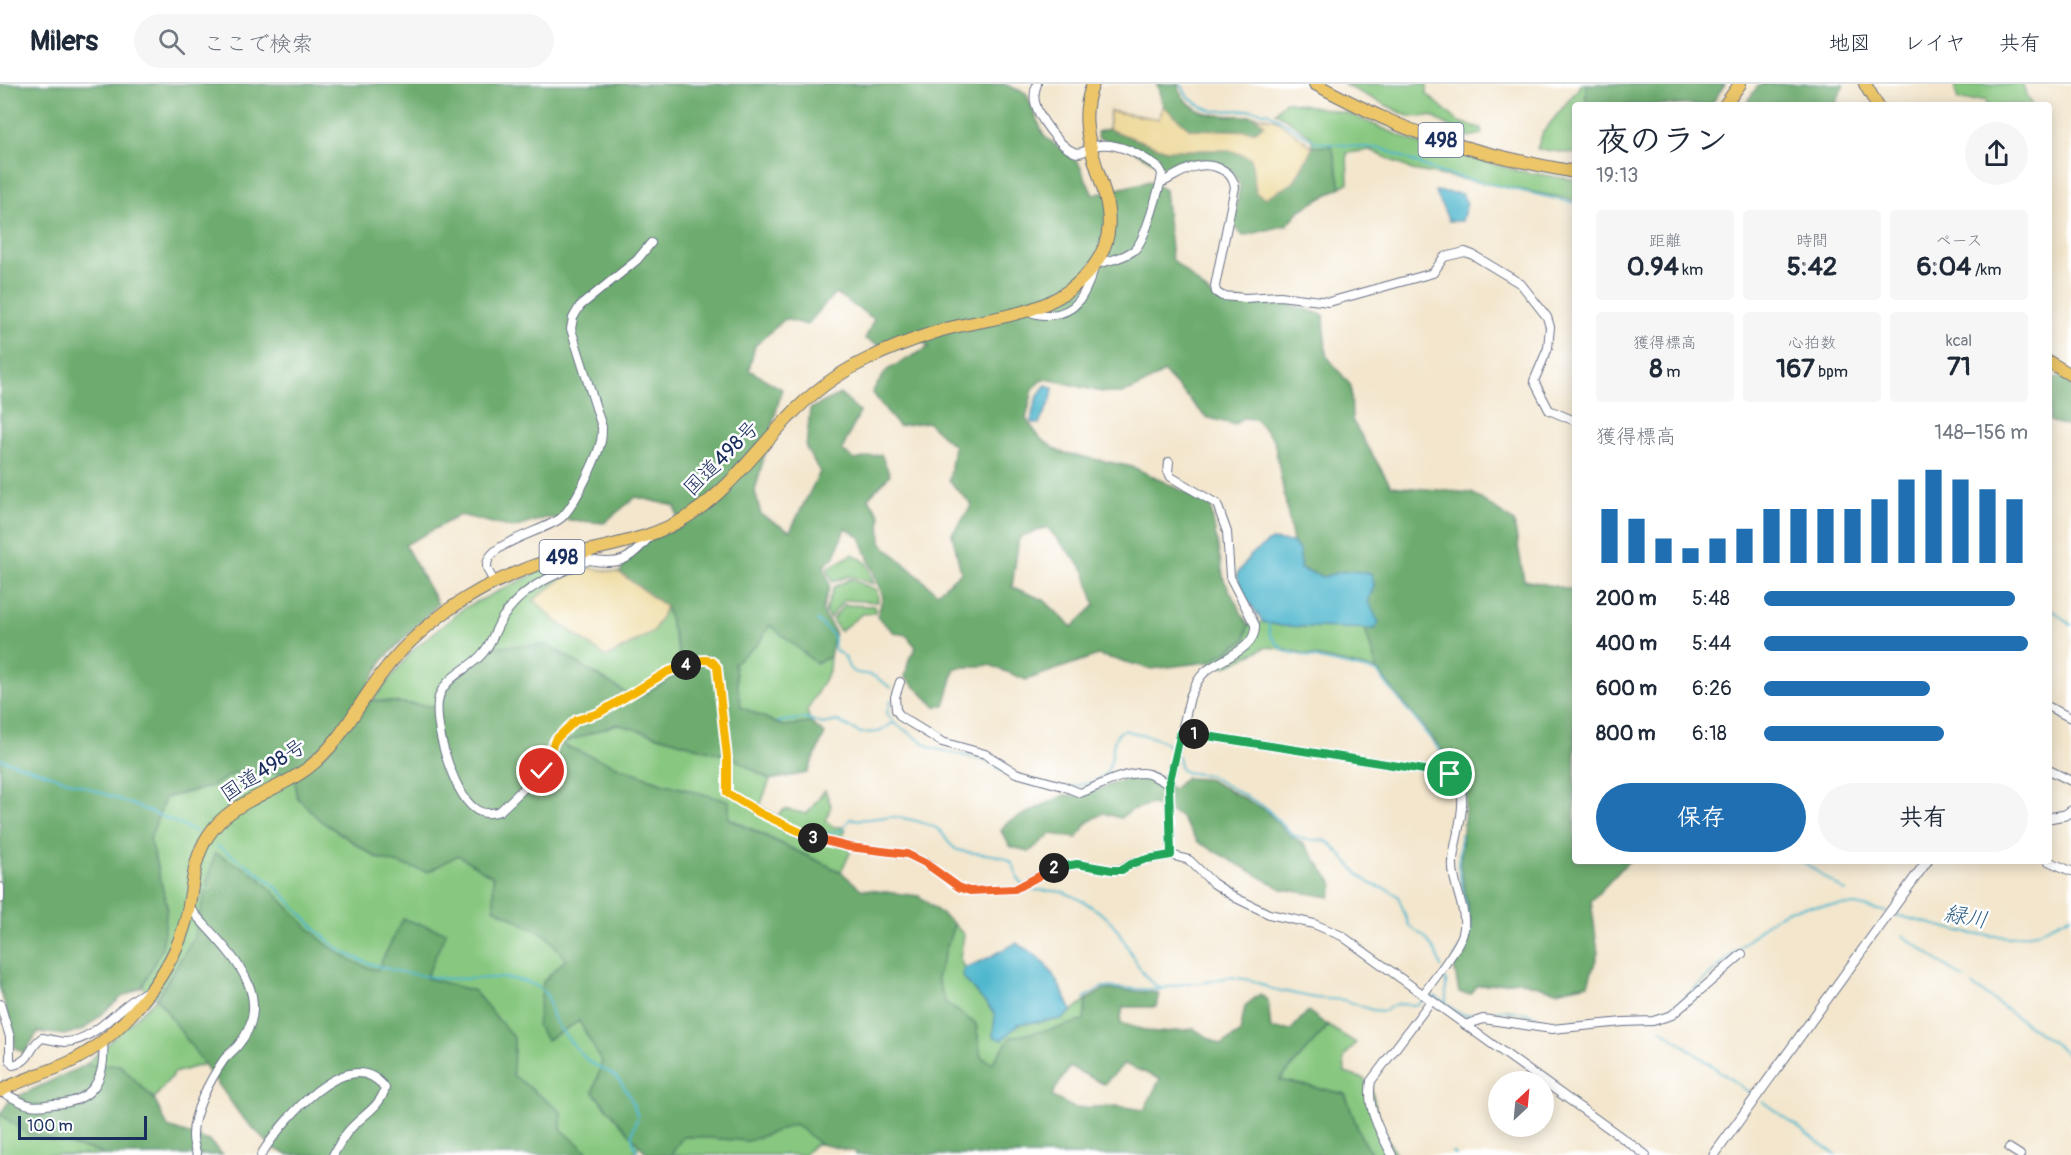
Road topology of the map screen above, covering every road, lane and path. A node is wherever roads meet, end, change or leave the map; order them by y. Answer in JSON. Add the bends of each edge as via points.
{"nodes":[{"id":1,"x":1037,"y":84,"type":"edge"},
{"id":2,"x":1093,"y":84,"type":"edge"},
{"id":3,"x":1315,"y":84,"type":"edge"},
{"id":4,"x":1740,"y":84,"type":"edge"},
{"id":5,"x":1865,"y":84,"type":"edge"},
{"id":6,"x":1727,"y":102,"type":"edge"},
{"id":7,"x":1875,"y":102,"type":"edge"},
{"id":8,"x":1090,"y":148,"type":"junction"},
{"id":9,"x":1572,"y":171,"type":"edge"},
{"id":10,"x":1161,"y":181,"type":"junction"},
{"id":11,"x":651,"y":243,"type":"dead end"},
{"id":12,"x":1096,"y":264,"type":"junction"},
{"id":13,"x":2052,"y":364,"type":"edge"},
{"id":14,"x":2071,"y":375,"type":"edge"},
{"id":15,"x":1572,"y":420,"type":"edge"},
{"id":16,"x":1169,"y":462,"type":"dead end"},
{"id":17,"x":587,"y":556,"type":"junction"},
{"id":18,"x":495,"y":582,"type":"junction"},
{"id":19,"x":900,"y":682,"type":"dead end"},
{"id":20,"x":2052,"y":708,"type":"edge"},
{"id":21,"x":2071,"y":718,"type":"edge"},
{"id":22,"x":1181,"y":732,"type":"junction"},
{"id":23,"x":2052,"y":772,"type":"edge"},
{"id":24,"x":2071,"y":781,"type":"edge"},
{"id":25,"x":1169,"y":785,"type":"junction"},
{"id":26,"x":2071,"y":811,"type":"edge"},
{"id":27,"x":2052,"y":817,"type":"edge"},
{"id":28,"x":1171,"y":855,"type":"junction"},
{"id":29,"x":2052,"y":863,"type":"edge"},
{"id":30,"x":1925,"y":864,"type":"edge"},
{"id":31,"x":2071,"y":871,"type":"edge"},
{"id":32,"x":0,"y":887,"type":"edge"},
{"id":33,"x":0,"y":899,"type":"edge"},
{"id":34,"x":188,"y":906,"type":"junction"},
{"id":35,"x":1742,"y":954,"type":"dead end"},
{"id":36,"x":150,"y":990,"type":"junction"},
{"id":37,"x":1423,"y":995,"type":"junction"},
{"id":38,"x":1431,"y":1001,"type":"junction"},
{"id":39,"x":0,"y":1004,"type":"edge"},
{"id":40,"x":1465,"y":1025,"type":"junction"},
{"id":41,"x":103,"y":1041,"type":"junction"},
{"id":42,"x":0,"y":1091,"type":"edge"},
{"id":43,"x":2009,"y":1148,"type":"dead end"},
{"id":44,"x":197,"y":1155,"type":"edge"},
{"id":45,"x":261,"y":1155,"type":"edge"},
{"id":46,"x":333,"y":1155,"type":"edge"},
{"id":47,"x":1392,"y":1155,"type":"edge"},
{"id":48,"x":1646,"y":1155,"type":"edge"},
{"id":49,"x":1714,"y":1155,"type":"edge"},
{"id":50,"x":2020,"y":1155,"type":"edge"}],
"edges":[{"from":1,"to":8,"type":"street","via":[[1037,109],[1055,137],[1074,152]]},
{"from":2,"to":8,"type":"highway","name":"国道498号","number":"498","via":[[1084,118]]},
{"from":3,"to":9,"type":"highway","number":"498","via":[[1439,140]]},
{"from":4,"to":6,"type":"highway"},
{"from":5,"to":7,"type":"highway"},
{"from":8,"to":10,"type":"street","via":[[1098,144],[1119,147],[1159,168]]},
{"from":8,"to":12,"type":"highway","name":"国道498号","number":"498","via":[[1105,189],[1110,221],[1107,241]]},
{"from":10,"to":12,"type":"street","via":[[1135,250]]},
{"from":10,"to":15,"type":"street","via":[[1205,164],[1224,170],[1232,178],[1235,187],[1215,286],[1222,296],[1280,296],[1329,302],[1433,273],[1444,257],[1465,252],[1473,255],[1521,284],[1547,317],[1548,348],[1534,381],[1549,410]]},
{"from":11,"to":18,"type":"street","via":[[637,260],[580,306],[573,318],[571,329],[602,427],[601,442],[567,512],[558,520],[495,549],[487,568]]},
{"from":12,"to":17,"type":"highway","name":"国道498号","number":"498","via":[[1059,297],[1028,311],[916,339],[842,373],[791,413],[709,502],[652,534]]},
{"from":13,"to":14,"type":"highway"},
{"from":16,"to":22,"type":"street","via":[[1171,477],[1216,504],[1227,532],[1230,577],[1256,631],[1247,644],[1205,671],[1196,683]]},
{"from":17,"to":18,"type":"highway","name":"国道498号","number":"498","via":[[556,559]]},
{"from":17,"to":28,"type":"street","via":[[528,589],[506,612],[484,653],[451,679],[440,694],[438,719],[447,757],[459,790],[474,808],[491,814],[500,811],[542,771],[555,740],[576,720],[599,713],[667,672],[706,660],[717,667],[727,793],[807,836],[849,847],[907,854],[970,891],[1015,889],[1053,868],[1077,864],[1122,870],[1147,859]]},
{"from":18,"to":34,"type":"highway","name":"国道498号","number":"498","via":[[451,608],[402,649],[381,673],[338,738],[309,767],[223,818],[200,850]]},
{"from":19,"to":25,"type":"street","via":[[895,697],[901,717],[942,742],[985,754],[1016,773],[1080,793],[1143,773]]},
{"from":20,"to":21,"type":"street"},
{"from":22,"to":25,"type":"street"},
{"from":22,"to":37,"type":"street","via":[[1450,774],[1457,780],[1461,786],[1462,814],[1452,863],[1465,926],[1462,937]]},
{"from":23,"to":24,"type":"street"},
{"from":25,"to":28,"type":"street"},
{"from":26,"to":27,"type":"street"},
{"from":28,"to":37,"type":"street","via":[[1189,861],[1213,883],[1269,914],[1314,924],[1342,936]]},
{"from":29,"to":31,"type":"street"},
{"from":30,"to":49,"type":"street"},
{"from":32,"to":33,"type":"street"},
{"from":34,"to":36,"type":"highway","name":"国道498号","number":"498","via":[[184,929],[173,954]]},
{"from":34,"to":44,"type":"street","via":[[234,960],[248,982],[254,1006],[251,1023],[211,1080],[194,1122]]},
{"from":35,"to":40,"type":"street","via":[[1672,1015],[1653,1021],[1552,1029],[1483,1019]]},
{"from":36,"to":39,"type":"street","via":[[77,1040],[42,1038],[30,1056],[13,1065],[10,1036]]},
{"from":36,"to":41,"type":"highway","name":"国道498号","number":"498"},
{"from":37,"to":38,"type":"street"},
{"from":38,"to":40,"type":"street"},
{"from":38,"to":47,"type":"street","via":[[1371,1081],[1369,1092],[1376,1125]]},
{"from":40,"to":48,"type":"street"},
{"from":41,"to":42,"type":"highway","name":"国道498号","number":"498","via":[[69,1063]]},
{"from":41,"to":42,"type":"street","via":[[104,1058],[98,1083],[68,1104],[30,1105]]},
{"from":43,"to":50,"type":"street"},
{"from":45,"to":46,"type":"street","via":[[300,1105],[333,1080],[357,1072],[368,1074],[385,1088],[384,1096],[345,1135]]}]}
